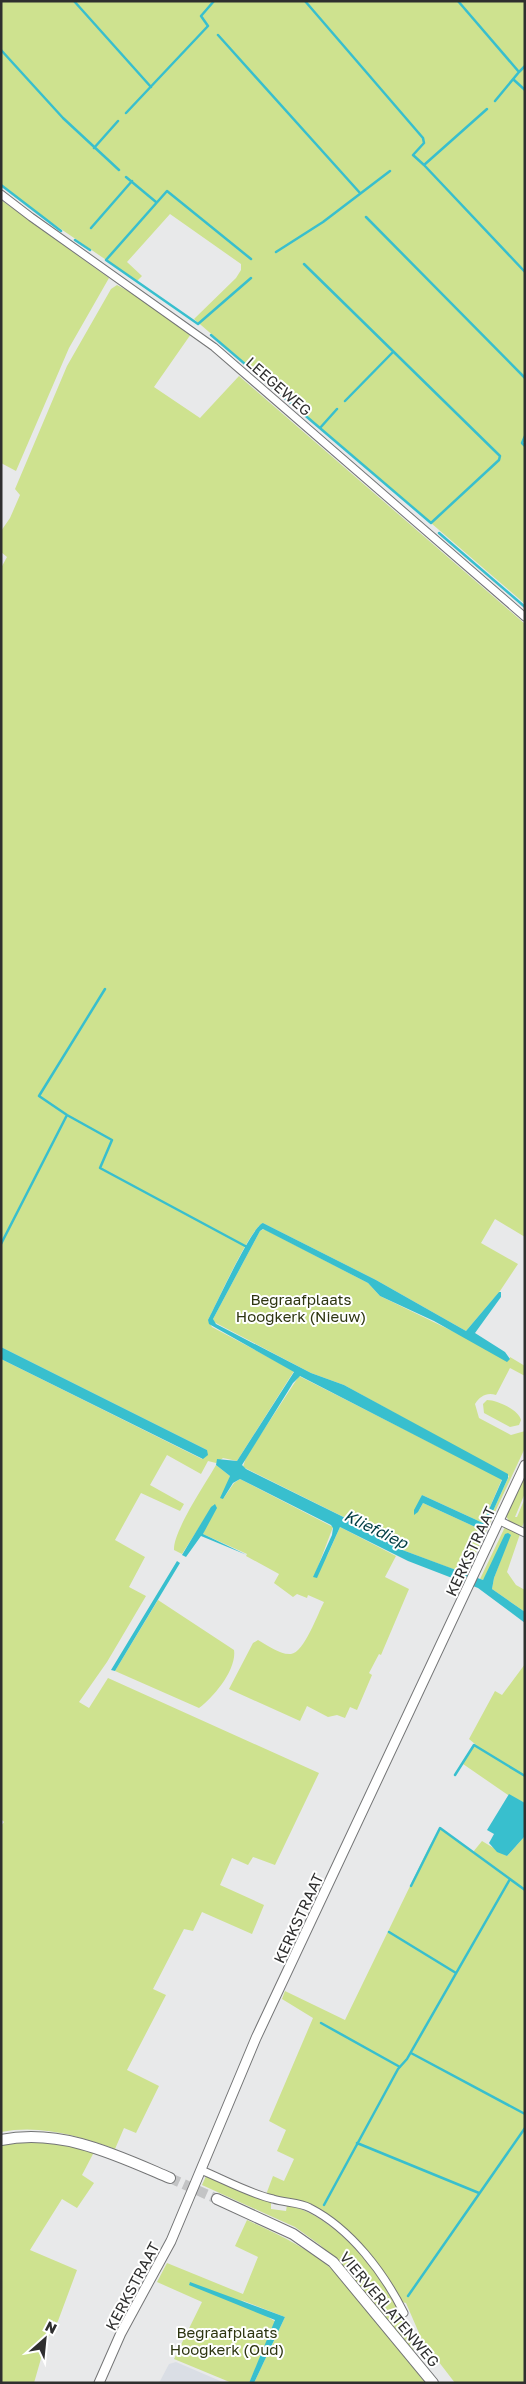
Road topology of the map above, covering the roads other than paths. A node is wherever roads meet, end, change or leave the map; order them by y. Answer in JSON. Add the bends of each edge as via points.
{"nodes":[{"id":1,"x":1,"y":194,"type":"edge"},
{"id":2,"x":525,"y":617,"type":"edge"},
{"id":3,"x":525,"y":1465,"type":"edge"},
{"id":4,"x":500,"y":1521,"type":"junction"},
{"id":5,"x":525,"y":1533,"type":"edge"},
{"id":6,"x":1,"y":2140,"type":"edge"},
{"id":7,"x":201,"y":2170,"type":"junction"},
{"id":8,"x":170,"y":2178,"type":"tunnel mouth"},
{"id":9,"x":217,"y":2199,"type":"tunnel mouth"},
{"id":10,"x":404,"y":2313,"type":"dead end"},
{"id":11,"x":99,"y":2383,"type":"edge"},
{"id":12,"x":433,"y":2383,"type":"edge"}],
"edges":[{"from":1,"to":2,"type":"street","name":"LEEGEWEG","via":[[214,347]]},
{"from":3,"to":4,"type":"street","name":"KERKSTRAAT"},
{"from":4,"to":5,"type":"street"},
{"from":4,"to":7,"type":"street","name":"KERKSTRAAT","via":[[256,2038]]},
{"from":6,"to":8,"type":"main road","via":[[49,2137],[85,2144]]},
{"from":7,"to":10,"type":"street","via":[[263,2196],[304,2205],[319,2213],[372,2263]]},
{"from":7,"to":11,"type":"street","name":"KERKSTRAAT","via":[[172,2242],[121,2333]]},
{"from":9,"to":12,"type":"main road","name":"VIERVERLATENWEG","via":[[293,2234],[333,2262]]}]}
